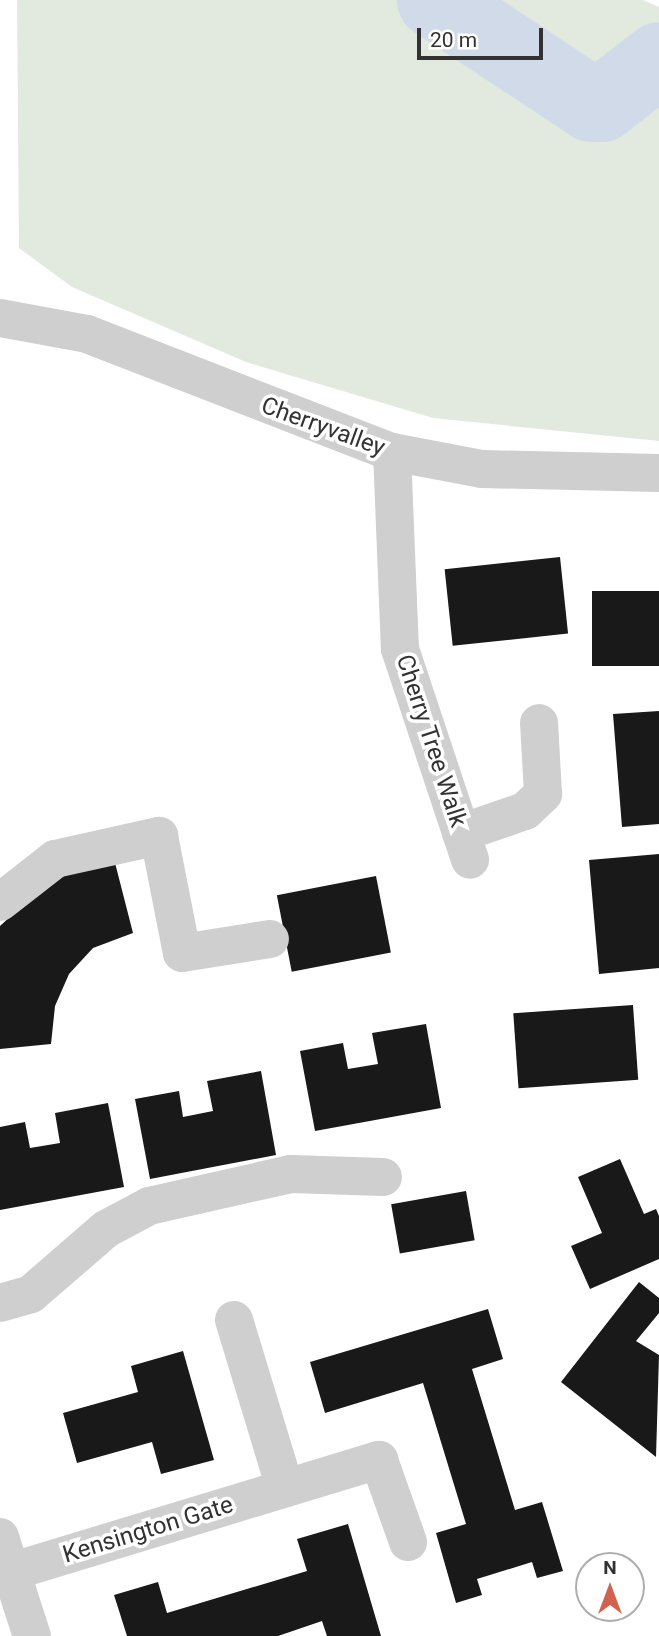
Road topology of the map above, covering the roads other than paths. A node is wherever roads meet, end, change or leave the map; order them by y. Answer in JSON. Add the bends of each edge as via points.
{"nodes":[{"id":1,"x":0,"y":318,"type":"edge"},
{"id":2,"x":392,"y":452,"type":"junction"},
{"id":3,"x":659,"y":473,"type":"edge"},
{"id":4,"x":539,"y":723,"type":"dead end"},
{"id":5,"x":0,"y":902,"type":"edge"},
{"id":6,"x":270,"y":939,"type":"dead end"},
{"id":7,"x":383,"y":1177,"type":"dead end"},
{"id":8,"x":0,"y":1303,"type":"edge"},
{"id":9,"x":234,"y":1320,"type":"dead end"},
{"id":10,"x":285,"y":1489,"type":"junction"},
{"id":11,"x":408,"y":1542,"type":"dead end"},
{"id":12,"x":5,"y":1554,"type":"edge"},
{"id":13,"x":32,"y":1636,"type":"edge"}],
"edges":[{"from":1,"to":2,"type":"street","name":"Cherryvalley","via":[[86,334]]},
{"from":2,"to":3,"type":"street","name":"Cherryvalley","via":[[482,469]]},
{"from":2,"to":4,"type":"street","name":"Cherry Tree Walk","via":[[400,649],[466,846],[525,811],[543,794]]},
{"from":5,"to":6,"type":"street","via":[[55,859],[159,836],[182,953]]},
{"from":7,"to":8,"type":"street","via":[[291,1174],[149,1206],[106,1229],[31,1294]]},
{"from":9,"to":10,"type":"street"},
{"from":10,"to":11,"type":"street","name":"Kensington Gate","via":[[379,1460]]},
{"from":10,"to":12,"type":"street","name":"Kensington Gate"},
{"from":12,"to":13,"type":"street"}]}
